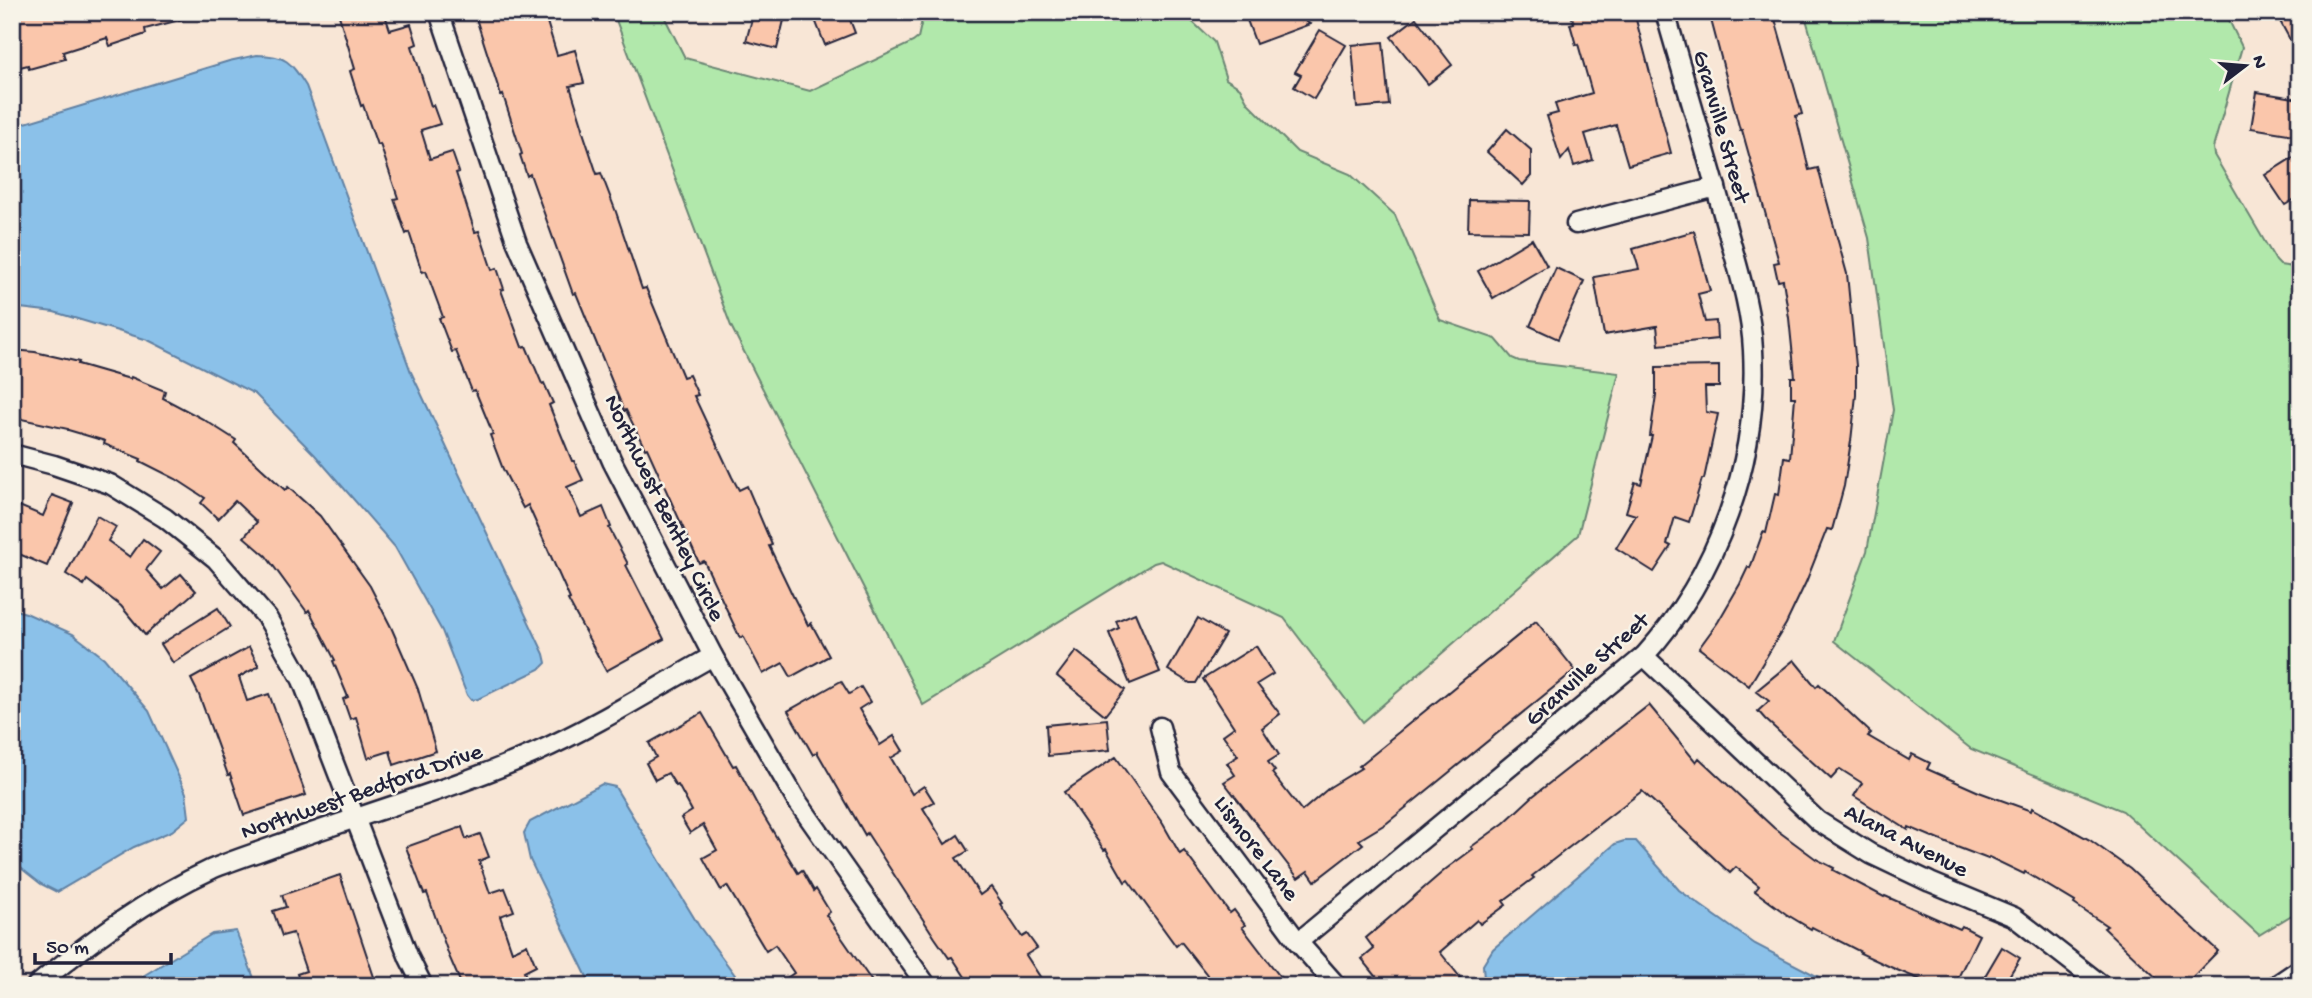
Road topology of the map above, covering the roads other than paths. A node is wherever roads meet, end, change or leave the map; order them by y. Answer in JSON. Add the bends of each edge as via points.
{"nodes":[{"id":1,"x":439,"y":12,"type":"edge"},
{"id":2,"x":1665,"y":12,"type":"edge"},
{"id":3,"x":1716,"y":187,"type":"junction"},
{"id":4,"x":1576,"y":224,"type":"dead end"},
{"id":5,"x":12,"y":454,"type":"edge"},
{"id":6,"x":713,"y":656,"type":"junction"},
{"id":7,"x":1644,"y":656,"type":"junction"},
{"id":8,"x":1160,"y":727,"type":"dead end"},
{"id":9,"x":354,"y":817,"type":"junction"},
{"id":10,"x":1298,"y":943,"type":"junction"},
{"id":11,"x":2300,"y":969,"type":"edge"},
{"id":12,"x":36,"y":986,"type":"edge"},
{"id":13,"x":423,"y":986,"type":"edge"},
{"id":14,"x":927,"y":986,"type":"edge"},
{"id":15,"x":1337,"y":986,"type":"edge"},
{"id":16,"x":2104,"y":986,"type":"edge"},
{"id":17,"x":2275,"y":986,"type":"edge"}],
"edges":[{"from":1,"to":6,"type":"street","name":"Northwest Bentley Circle","via":[[517,243],[612,461]]},
{"from":2,"to":3,"type":"street","name":"Granville Street"},
{"from":3,"to":4,"type":"street"},
{"from":3,"to":7,"type":"street","name":"Granville Street","via":[[1744,292],[1753,349],[1752,403],[1742,472],[1724,528],[1698,579],[1666,631]]},
{"from":5,"to":9,"type":"street","via":[[110,484],[165,518],[216,559],[268,619],[302,680]]},
{"from":6,"to":9,"type":"street","name":"Northwest Bedford Drive","via":[[537,752]]},
{"from":6,"to":14,"type":"street","name":"Northwest Bentley Circle","via":[[795,798]]},
{"from":7,"to":10,"type":"street","name":"Granville Street"},
{"from":7,"to":16,"type":"street","name":"Alana Avenue","via":[[1818,821],[1883,860],[2014,917]]},
{"from":8,"to":10,"type":"street","name":"Lismore Lane","via":[[1171,772]]},
{"from":9,"to":12,"type":"street","name":"Northwest Bedford Drive","via":[[214,868],[146,903]]},
{"from":9,"to":13,"type":"street"},
{"from":10,"to":15,"type":"street","name":"Lismore Lane"},
{"from":11,"to":17,"type":"street"}]}
